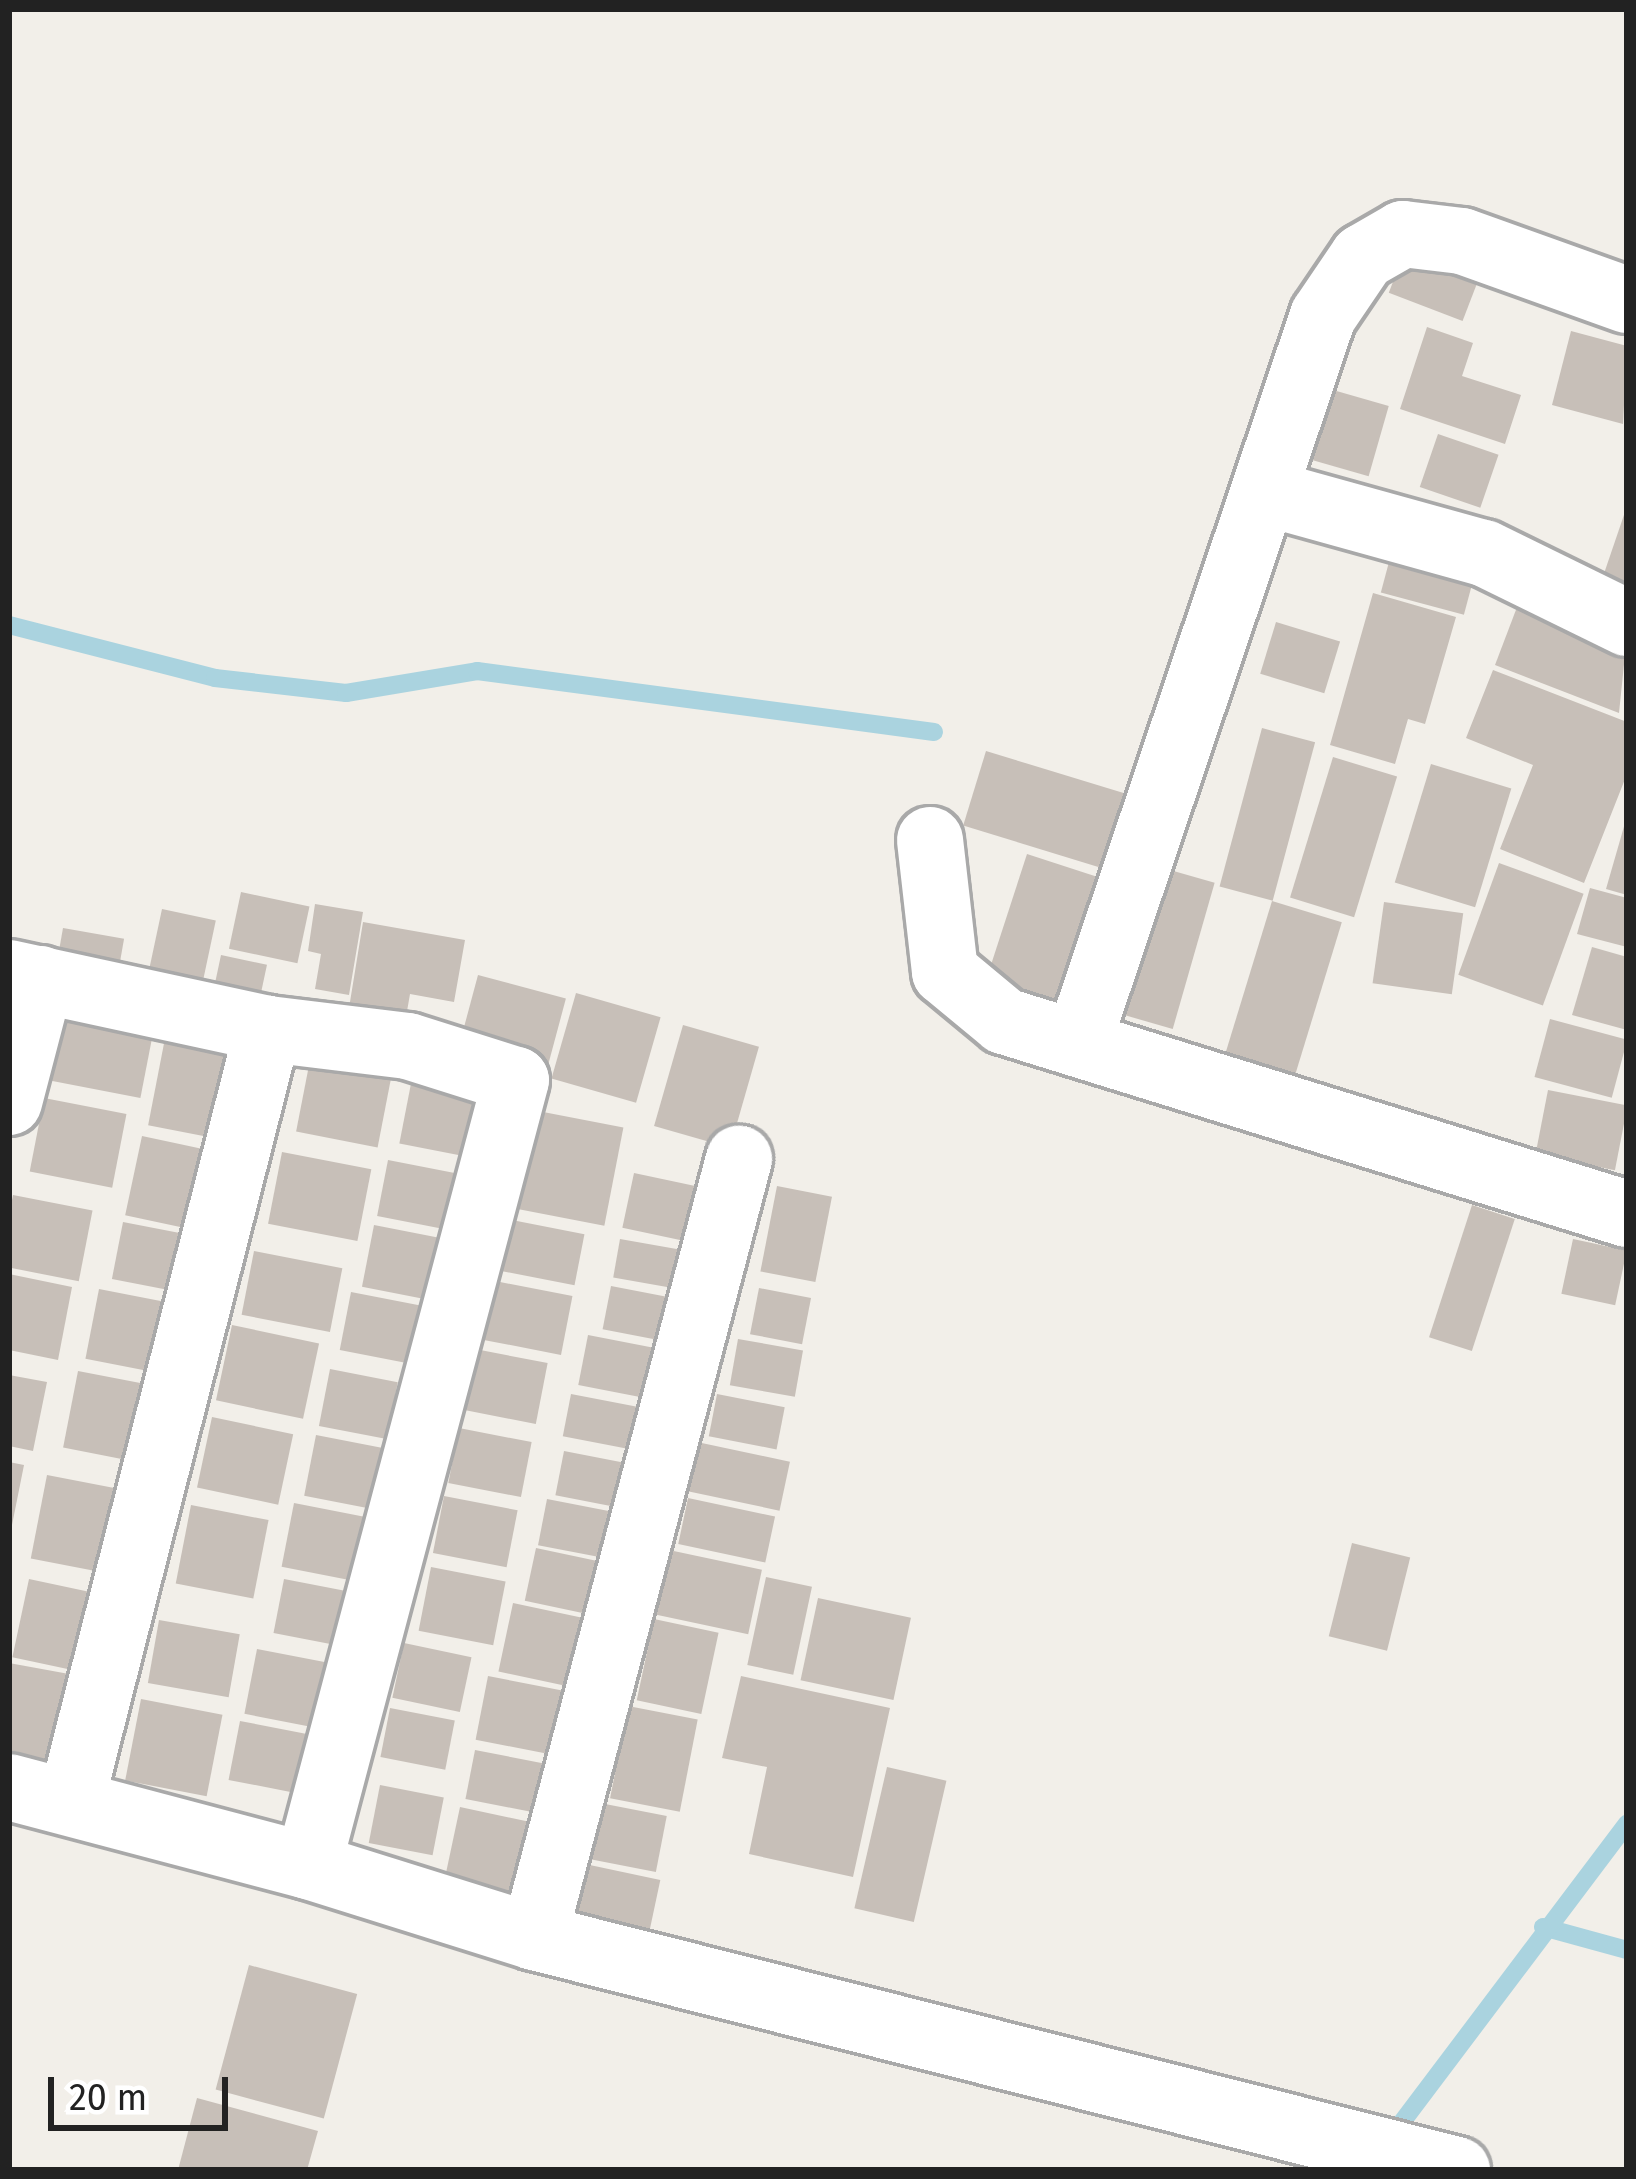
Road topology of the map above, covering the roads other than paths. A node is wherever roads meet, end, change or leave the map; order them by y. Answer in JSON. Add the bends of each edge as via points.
{"nodes":[{"id":1,"x":1627,"y":300,"type":"edge"},
{"id":2,"x":1267,"y":493,"type":"junction"},
{"id":3,"x":1627,"y":623,"type":"edge"},
{"id":4,"x":930,"y":840,"type":"dead end"},
{"id":5,"x":25,"y":976,"type":"edge"},
{"id":6,"x":268,"y":1029,"type":"junction"},
{"id":7,"x":1078,"y":1043,"type":"junction"},
{"id":8,"x":9,"y":1102,"type":"edge"},
{"id":9,"x":739,"y":1159,"type":"dead end"},
{"id":10,"x":1627,"y":1214,"type":"edge"},
{"id":11,"x":40,"y":1794,"type":"edge"},
{"id":12,"x":308,"y":1866,"type":"junction"},
{"id":13,"x":534,"y":1937,"type":"junction"},
{"id":14,"x":1456,"y":2170,"type":"edge"}],
"edges":[{"from":1,"to":2,"type":"street","via":[[1462,241],[1403,234],[1363,257],[1323,316]]},
{"from":2,"to":3,"type":"street","via":[[1484,554]]},
{"from":2,"to":7,"type":"street"},
{"from":4,"to":7,"type":"street","via":[[945,972],[1004,1022]]},
{"from":5,"to":6,"type":"street"},
{"from":5,"to":8,"type":"street"},
{"from":6,"to":11,"type":"street"},
{"from":6,"to":12,"type":"street","via":[[407,1046],[516,1080]]},
{"from":7,"to":10,"type":"street"},
{"from":9,"to":13,"type":"street"},
{"from":11,"to":12,"type":"street"},
{"from":12,"to":13,"type":"street"},
{"from":13,"to":14,"type":"street"}]}
